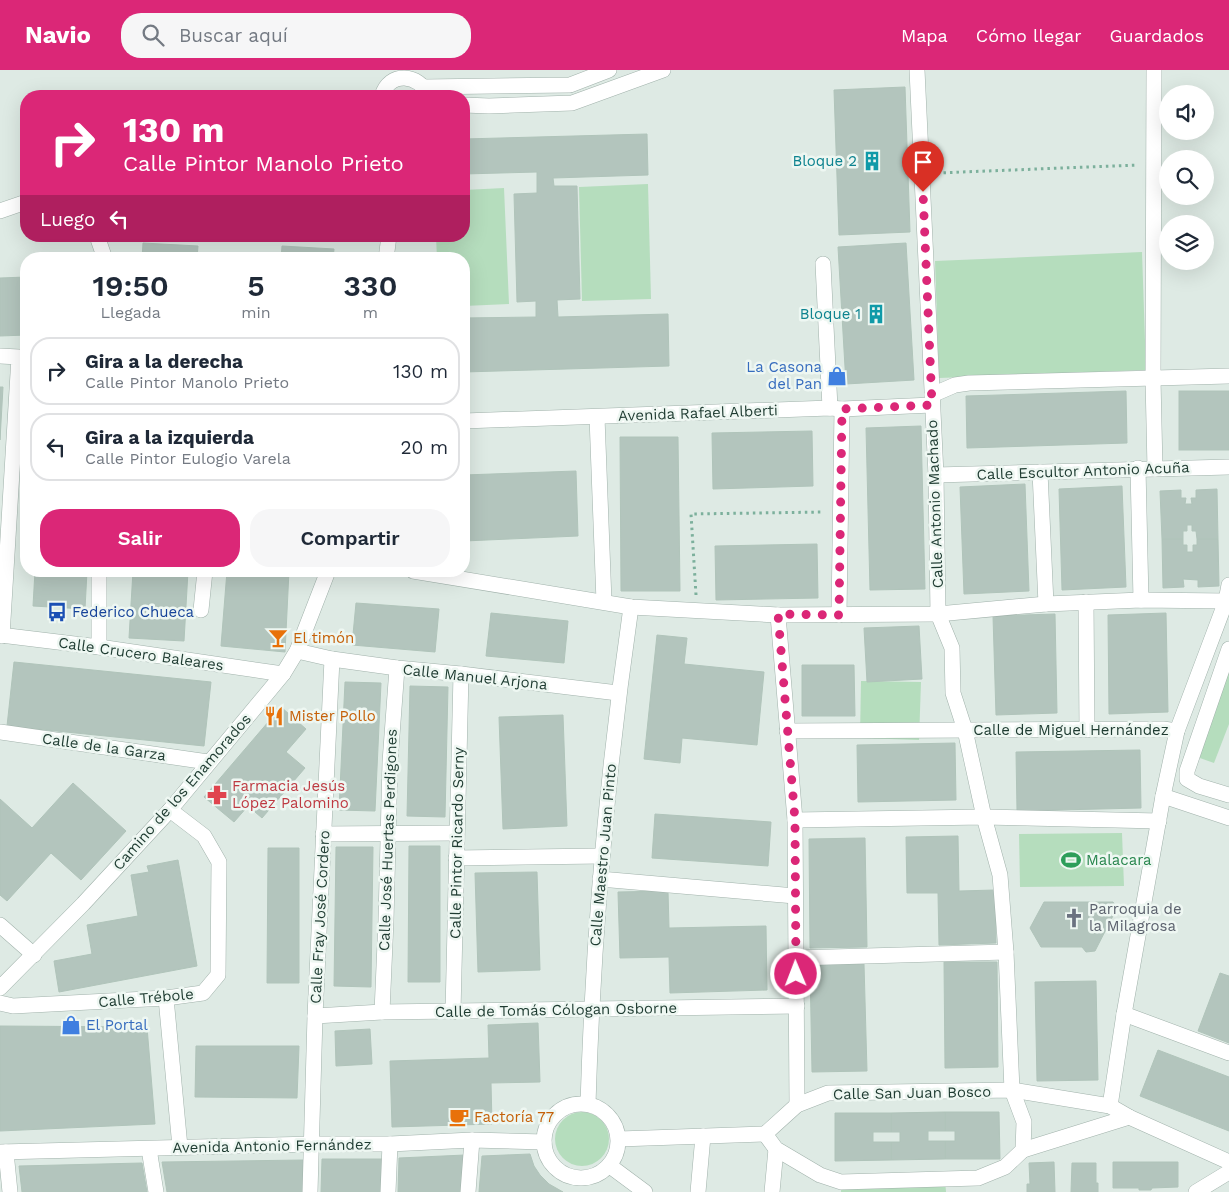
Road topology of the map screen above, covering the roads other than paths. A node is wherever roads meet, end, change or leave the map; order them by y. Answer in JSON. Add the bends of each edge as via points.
{"nodes":[{"id":1,"x":609,"y":70,"type":"edge"},
{"id":2,"x":663,"y":70,"type":"edge"},
{"id":3,"x":917,"y":70,"type":"edge"},
{"id":4,"x":1154,"y":70,"type":"edge"},
{"id":5,"x":402,"y":74,"type":"edge"},
{"id":6,"x":385,"y":90,"type":"edge"},
{"id":7,"x":425,"y":90,"type":"edge"},
{"id":8,"x":468,"y":90,"type":"edge"},
{"id":9,"x":470,"y":105,"type":"edge"},
{"id":10,"x":20,"y":204,"type":"edge"},
{"id":11,"x":0,"y":210,"type":"edge"},
{"id":12,"x":823,"y":264,"type":"dead end"},
{"id":13,"x":0,"y":356,"type":"edge"},
{"id":14,"x":1229,"y":376,"type":"edge"},
{"id":15,"x":1153,"y":379,"type":"junction"},
{"id":16,"x":932,"y":400,"type":"junction"},
{"id":17,"x":836,"y":409,"type":"junction"},
{"id":18,"x":597,"y":417,"type":"junction"},
{"id":19,"x":470,"y":421,"type":"edge"},
{"id":20,"x":1229,"y":467,"type":"edge"},
{"id":21,"x":1138,"y":468,"type":"junction"},
{"id":22,"x":1156,"y":469,"type":"junction"},
{"id":23,"x":1040,"y":472,"type":"junction"},
{"id":24,"x":936,"y":475,"type":"junction"},
{"id":25,"x":100,"y":577,"type":"edge"},
{"id":26,"x":204,"y":577,"type":"edge"},
{"id":27,"x":326,"y":577,"type":"edge"},
{"id":28,"x":450,"y":577,"type":"edge"},
{"id":29,"x":1229,"y":585,"type":"edge"},
{"id":30,"x":1140,"y":600,"type":"junction"},
{"id":31,"x":1226,"y":601,"type":"junction"},
{"id":32,"x":604,"y":602,"type":"junction"},
{"id":33,"x":1086,"y":602,"type":"junction"},
{"id":34,"x":1046,"y":604,"type":"junction"},
{"id":35,"x":631,"y":607,"type":"junction"},
{"id":36,"x":201,"y":610,"type":"dead end"},
{"id":37,"x":778,"y":614,"type":"junction"},
{"id":38,"x":938,"y":614,"type":"junction"},
{"id":39,"x":839,"y":615,"type":"junction"},
{"id":40,"x":1,"y":635,"type":"edge"},
{"id":41,"x":99,"y":647,"type":"junction"},
{"id":42,"x":1229,"y":649,"type":"edge"},
{"id":43,"x":297,"y":651,"type":"junction"},
{"id":44,"x":332,"y":659,"type":"junction"},
{"id":45,"x":396,"y":668,"type":"junction"},
{"id":46,"x":283,"y":674,"type":"junction"},
{"id":47,"x":461,"y":674,"type":"junction"},
{"id":48,"x":618,"y":693,"type":"junction"},
{"id":49,"x":965,"y":730,"type":"junction"},
{"id":50,"x":1087,"y":730,"type":"junction"},
{"id":51,"x":788,"y":731,"type":"junction"},
{"id":52,"x":1177,"y":731,"type":"junction"},
{"id":53,"x":0,"y":732,"type":"edge"},
{"id":54,"x":208,"y":762,"type":"junction"},
{"id":55,"x":1229,"y":795,"type":"edge"},
{"id":56,"x":1163,"y":796,"type":"junction"},
{"id":57,"x":170,"y":810,"type":"junction"},
{"id":58,"x":984,"y":817,"type":"junction"},
{"id":59,"x":1229,"y":818,"type":"edge"},
{"id":60,"x":795,"y":820,"type":"junction"},
{"id":61,"x":1159,"y":821,"type":"junction"},
{"id":62,"x":323,"y":834,"type":"junction"},
{"id":63,"x":388,"y":834,"type":"junction"},
{"id":64,"x":456,"y":834,"type":"junction"},
{"id":65,"x":602,"y":856,"type":"junction"},
{"id":66,"x":456,"y":858,"type":"junction"},
{"id":67,"x":600,"y":879,"type":"junction"},
{"id":68,"x":795,"y":896,"type":"junction"},
{"id":69,"x":0,"y":924,"type":"edge"},
{"id":70,"x":1006,"y":952,"type":"junction"},
{"id":71,"x":34,"y":955,"type":"junction"},
{"id":72,"x":796,"y":958,"type":"junction"},
{"id":73,"x":0,"y":988,"type":"edge"},
{"id":74,"x":166,"y":998,"type":"junction"},
{"id":75,"x":0,"y":1003,"type":"edge"},
{"id":76,"x":797,"y":1006,"type":"junction"},
{"id":77,"x":591,"y":1010,"type":"junction"},
{"id":78,"x":382,"y":1012,"type":"junction"},
{"id":79,"x":453,"y":1012,"type":"junction"},
{"id":80,"x":1124,"y":1014,"type":"junction"},
{"id":81,"x":316,"y":1016,"type":"junction"},
{"id":82,"x":1229,"y":1053,"type":"edge"},
{"id":83,"x":1012,"y":1090,"type":"junction"},
{"id":84,"x":588,"y":1104,"type":"junction"},
{"id":85,"x":797,"y":1105,"type":"junction"},
{"id":86,"x":1110,"y":1106,"type":"junction"},
{"id":87,"x":1129,"y":1117,"type":"junction"},
{"id":88,"x":764,"y":1134,"type":"junction"},
{"id":89,"x":703,"y":1136,"type":"junction"},
{"id":90,"x":619,"y":1139,"type":"junction"},
{"id":91,"x":472,"y":1140,"type":"junction"},
{"id":92,"x":544,"y":1142,"type":"junction"},
{"id":93,"x":313,"y":1144,"type":"junction"},
{"id":94,"x":390,"y":1144,"type":"junction"},
{"id":95,"x":180,"y":1147,"type":"junction"},
{"id":96,"x":149,"y":1148,"type":"junction"},
{"id":97,"x":776,"y":1149,"type":"junction"},
{"id":98,"x":1023,"y":1150,"type":"junction"},
{"id":99,"x":3,"y":1152,"type":"edge"},
{"id":100,"x":1229,"y":1162,"type":"edge"},
{"id":101,"x":610,"y":1166,"type":"junction"},
{"id":102,"x":1229,"y":1172,"type":"edge"},
{"id":103,"x":581,"y":1185,"type":"edge"},
{"id":104,"x":10,"y":1192,"type":"edge"},
{"id":105,"x":156,"y":1192,"type":"edge"},
{"id":106,"x":310,"y":1192,"type":"edge"},
{"id":107,"x":388,"y":1192,"type":"edge"},
{"id":108,"x":468,"y":1192,"type":"edge"},
{"id":109,"x":645,"y":1192,"type":"edge"},
{"id":110,"x":698,"y":1192,"type":"edge"},
{"id":111,"x":772,"y":1192,"type":"edge"},
{"id":112,"x":1196,"y":1192,"type":"edge"}],
"edges":[{"from":1,"to":8,"type":"street","via":[[570,85]]},
{"from":2,"to":9,"type":"street","via":[[572,103]]},
{"from":3,"to":16,"type":"street","name":"Calle Antonio Machado"},
{"from":4,"to":15,"type":"street"},
{"from":5,"to":6,"type":"street"},
{"from":5,"to":7,"type":"street","via":[[414,79]]},
{"from":10,"to":11,"type":"street"},
{"from":12,"to":17,"type":"street"},
{"from":13,"to":40,"type":"street","via":[[19,357]]},
{"from":14,"to":15,"type":"street","name":"Avenida Rafael Alberti"},
{"from":15,"to":16,"type":"street","name":"Avenida Rafael Alberti","via":[[969,383],[955,385]]},
{"from":15,"to":22,"type":"street"},
{"from":16,"to":17,"type":"street","name":"Avenida Rafael Alberti"},
{"from":16,"to":24,"type":"street","name":"Calle Antonio Machado"},
{"from":17,"to":18,"type":"street","name":"Avenida Rafael Alberti"},
{"from":17,"to":39,"type":"street","via":[[840,511]]},
{"from":18,"to":19,"type":"street","name":"Avenida Rafael Alberti"},
{"from":18,"to":32,"type":"street"},
{"from":20,"to":22,"type":"street","name":"Calle Escultor Antonio Acuña"},
{"from":21,"to":22,"type":"street","name":"Calle Escultor Antonio Acuña"},
{"from":21,"to":23,"type":"street","name":"Calle Escultor Antonio Acuña"},
{"from":21,"to":30,"type":"street"},
{"from":23,"to":24,"type":"street","name":"Calle Escultor Antonio Acuña"},
{"from":23,"to":34,"type":"street"},
{"from":24,"to":38,"type":"street","name":"Calle Antonio Machado"},
{"from":25,"to":41,"type":"street"},
{"from":26,"to":36,"type":"street"},
{"from":27,"to":43,"type":"street","name":"Camino de los Enamorados"},
{"from":28,"to":32,"type":"street"},
{"from":29,"to":31,"type":"street"},
{"from":30,"to":31,"type":"street"},
{"from":30,"to":33,"type":"street"},
{"from":31,"to":52,"type":"street"},
{"from":32,"to":35,"type":"street"},
{"from":33,"to":34,"type":"street"},
{"from":33,"to":50,"type":"street"},
{"from":34,"to":38,"type":"street"},
{"from":35,"to":37,"type":"street"},
{"from":35,"to":48,"type":"street","name":"Calle Maestro Juan Pinto"},
{"from":37,"to":39,"type":"street"},
{"from":37,"to":51,"type":"street"},
{"from":38,"to":39,"type":"street"},
{"from":38,"to":49,"type":"street","via":[[952,648],[953,693]]},
{"from":40,"to":41,"type":"street","name":"Calle Crucero Baleares"},
{"from":41,"to":46,"type":"street","name":"Calle Crucero Baleares"},
{"from":42,"to":55,"type":"street","via":[[1187,771],[1187,780]]},
{"from":43,"to":44,"type":"street","name":"Calle Manuel Arjona"},
{"from":43,"to":46,"type":"street","name":"Camino de los Enamorados"},
{"from":44,"to":45,"type":"street","name":"Calle Manuel Arjona"},
{"from":44,"to":62,"type":"street","name":"Calle Fray José Cordero"},
{"from":45,"to":47,"type":"street","name":"Calle Manuel Arjona"},
{"from":45,"to":63,"type":"street","name":"Calle José Huertas Perdigones"},
{"from":46,"to":54,"type":"street","name":"Camino de los Enamorados"},
{"from":47,"to":48,"type":"street","name":"Calle Manuel Arjona"},
{"from":47,"to":64,"type":"street","name":"Calle Pintor Ricardo Serny"},
{"from":48,"to":65,"type":"street","name":"Calle Maestro Juan Pinto"},
{"from":49,"to":50,"type":"street","name":"Calle de Miguel Hernández"},
{"from":49,"to":51,"type":"street","name":"Calle de Miguel Hernández"},
{"from":49,"to":58,"type":"street"},
{"from":50,"to":52,"type":"street","name":"Calle de Miguel Hernández"},
{"from":51,"to":60,"type":"street"},
{"from":52,"to":56,"type":"street"},
{"from":53,"to":54,"type":"street","name":"Calle de la Garza"},
{"from":54,"to":57,"type":"street","name":"Camino de los Enamorados"},
{"from":56,"to":59,"type":"street"},
{"from":56,"to":61,"type":"street"},
{"from":57,"to":71,"type":"street","name":"Camino de los Enamorados"},
{"from":57,"to":74,"type":"street","name":"Calle Trébole","via":[[204,836],[219,862],[218,975],[202,993]]},
{"from":58,"to":60,"type":"street"},
{"from":58,"to":61,"type":"street"},
{"from":58,"to":70,"type":"street","via":[[1000,875]]},
{"from":60,"to":68,"type":"street"},
{"from":61,"to":80,"type":"street"},
{"from":62,"to":63,"type":"street"},
{"from":62,"to":81,"type":"street","name":"Calle Fray José Cordero"},
{"from":63,"to":64,"type":"street"},
{"from":63,"to":78,"type":"street","name":"Calle José Huertas Perdigones"},
{"from":64,"to":66,"type":"street","name":"Calle Pintor Ricardo Serny"},
{"from":65,"to":66,"type":"street"},
{"from":65,"to":67,"type":"street","name":"Calle Maestro Juan Pinto"},
{"from":66,"to":79,"type":"street","name":"Calle Pintor Ricardo Serny"},
{"from":67,"to":68,"type":"street"},
{"from":67,"to":77,"type":"street","name":"Calle Maestro Juan Pinto"},
{"from":68,"to":72,"type":"street"},
{"from":69,"to":71,"type":"street"},
{"from":70,"to":72,"type":"street"},
{"from":70,"to":83,"type":"street"},
{"from":71,"to":73,"type":"street","name":"Camino de los Enamorados"},
{"from":72,"to":76,"type":"street"},
{"from":74,"to":75,"type":"street","name":"Calle Trébole","via":[[14,1006]]},
{"from":74,"to":95,"type":"street"},
{"from":76,"to":77,"type":"street","name":"Calle de Tomás Cólogan Osborne"},
{"from":76,"to":85,"type":"street"},
{"from":77,"to":79,"type":"street","name":"Calle de Tomás Cólogan Osborne"},
{"from":77,"to":84,"type":"street","name":"Calle Maestro Juan Pinto"},
{"from":78,"to":79,"type":"street","name":"Calle de Tomás Cólogan Osborne"},
{"from":78,"to":81,"type":"street","name":"Calle de Tomás Cólogan Osborne"},
{"from":80,"to":82,"type":"street"},
{"from":80,"to":86,"type":"street"},
{"from":81,"to":93,"type":"street","name":"Calle Fray José Cordero"},
{"from":83,"to":85,"type":"street","name":"Calle San Juan Bosco","via":[[828,1094]]},
{"from":83,"to":86,"type":"street","name":"Calle San Juan Bosco"},
{"from":83,"to":98,"type":"street","via":[[1024,1122]]},
{"from":84,"to":90,"type":"street","via":[[610,1116]]},
{"from":84,"to":92,"type":"street","via":[[574,1104],[562,1109],[552,1118]]},
{"from":85,"to":88,"type":"street","name":"Calle San Juan Bosco"},
{"from":86,"to":87,"type":"street"},
{"from":87,"to":98,"type":"street"},
{"from":87,"to":100,"type":"street"},
{"from":88,"to":89,"type":"street"},
{"from":88,"to":97,"type":"street"},
{"from":89,"to":90,"type":"street"},
{"from":89,"to":110,"type":"street"},
{"from":90,"to":101,"type":"street"},
{"from":91,"to":92,"type":"street","name":"Avenida Antonio Fernández"},
{"from":91,"to":94,"type":"street","name":"Avenida Antonio Fernández"},
{"from":91,"to":108,"type":"street"},
{"from":92,"to":103,"type":"street","via":[[551,1164]]},
{"from":93,"to":94,"type":"street","name":"Avenida Antonio Fernández"},
{"from":93,"to":95,"type":"street","name":"Avenida Antonio Fernández"},
{"from":93,"to":106,"type":"street","name":"Calle Fray José Cordero"},
{"from":94,"to":107,"type":"street"},
{"from":95,"to":96,"type":"street","name":"Avenida Antonio Fernández"},
{"from":96,"to":99,"type":"street","name":"Avenida Antonio Fernández"},
{"from":96,"to":105,"type":"street"},
{"from":97,"to":98,"type":"street","via":[[820,1175],[841,1182],[978,1178],[1005,1167]]},
{"from":97,"to":111,"type":"street"},
{"from":99,"to":104,"type":"street"},
{"from":101,"to":103,"type":"street"},
{"from":101,"to":109,"type":"street"},
{"from":102,"to":112,"type":"street"}]}
